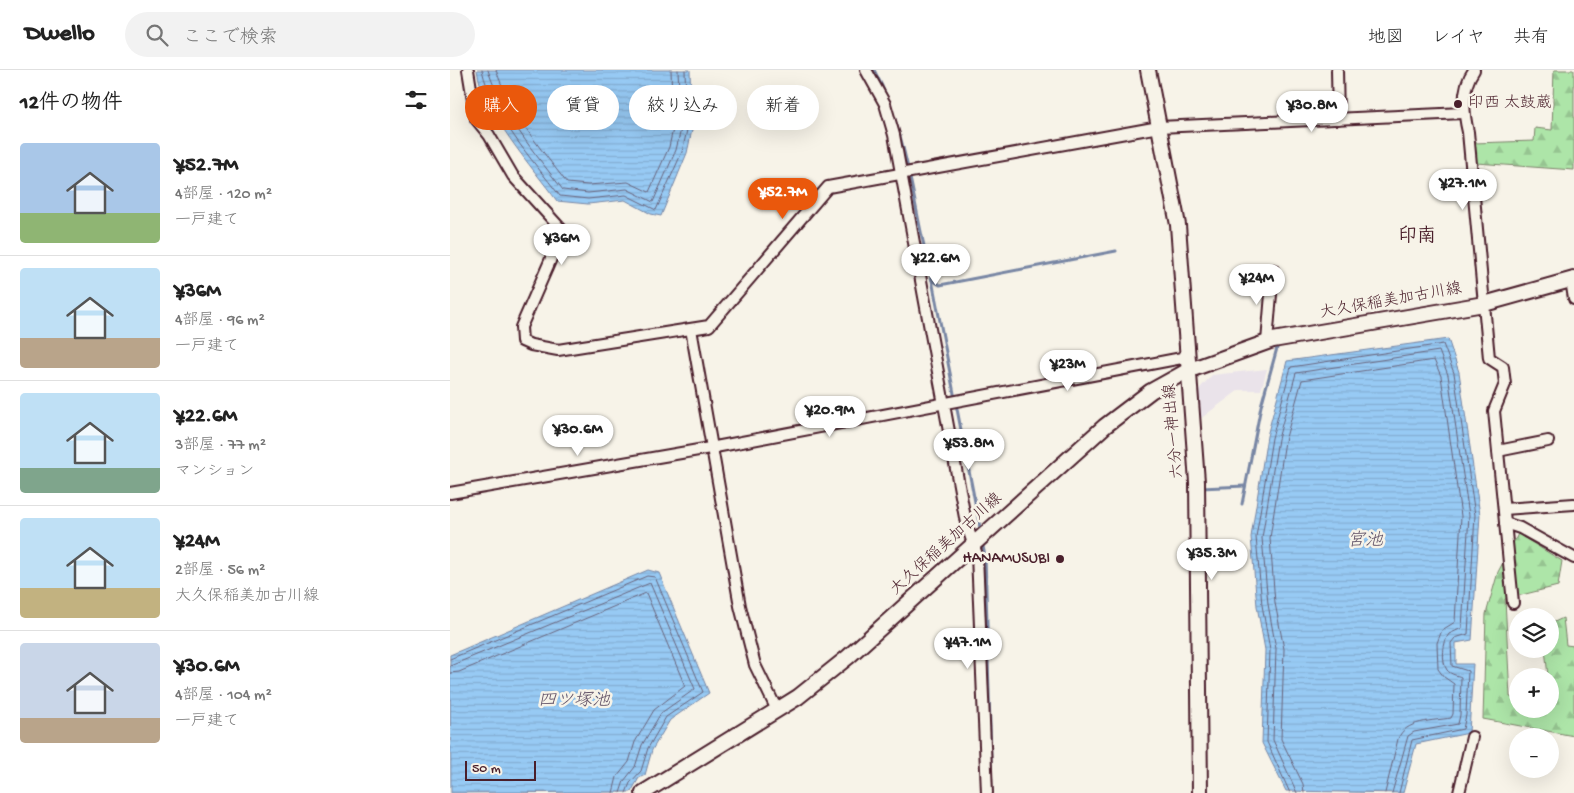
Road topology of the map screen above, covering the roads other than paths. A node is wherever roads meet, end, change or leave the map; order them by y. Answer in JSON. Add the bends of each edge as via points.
{"nodes":[{"id":1,"x":468,"y":70,"type":"edge"},
{"id":2,"x":866,"y":70,"type":"edge"},
{"id":3,"x":1148,"y":70,"type":"edge"},
{"id":4,"x":1337,"y":70,"type":"edge"},
{"id":5,"x":1474,"y":70,"type":"edge"},
{"id":6,"x":1463,"y":113,"type":"junction"},
{"id":7,"x":1338,"y":119,"type":"junction"},
{"id":8,"x":1159,"y":128,"type":"junction"},
{"id":9,"x":903,"y":173,"type":"junction"},
{"id":10,"x":1273,"y":270,"type":"dead end"},
{"id":11,"x":1572,"y":279,"type":"edge"},
{"id":12,"x":1574,"y":299,"type":"edge"},
{"id":13,"x":1484,"y":304,"type":"junction"},
{"id":14,"x":690,"y":329,"type":"junction"},
{"id":15,"x":1267,"y":342,"type":"junction"},
{"id":16,"x":1187,"y":364,"type":"junction"},
{"id":17,"x":944,"y":403,"type":"junction"},
{"id":18,"x":1548,"y":440,"type":"dead end"},
{"id":19,"x":710,"y":448,"type":"junction"},
{"id":20,"x":1498,"y":452,"type":"junction"},
{"id":21,"x":450,"y":492,"type":"edge"},
{"id":22,"x":1574,"y":504,"type":"edge"},
{"id":23,"x":1504,"y":509,"type":"junction"},
{"id":24,"x":1505,"y":523,"type":"junction"},
{"id":25,"x":974,"y":544,"type":"junction"},
{"id":26,"x":1574,"y":558,"type":"edge"},
{"id":27,"x":1513,"y":603,"type":"dead end"},
{"id":28,"x":777,"y":710,"type":"junction"},
{"id":29,"x":1472,"y":737,"type":"dead end"},
{"id":30,"x":643,"y":793,"type":"edge"},
{"id":31,"x":987,"y":793,"type":"edge"},
{"id":32,"x":1200,"y":793,"type":"edge"},
{"id":33,"x":1460,"y":793,"type":"edge"}],
"edges":[{"from":1,"to":14,"type":"street","via":[[476,119],[513,176],[561,229],[521,326],[522,340],[558,350]]},
{"from":2,"to":9,"type":"street","via":[[885,104]]},
{"from":3,"to":8,"type":"main road","name":"六分一神出線"},
{"from":4,"to":7,"type":"street"},
{"from":5,"to":6,"type":"street","via":[[1467,80]]},
{"from":6,"to":7,"type":"street"},
{"from":6,"to":13,"type":"street","via":[[1468,132]]},
{"from":7,"to":8,"type":"street"},
{"from":8,"to":9,"type":"street"},
{"from":8,"to":16,"type":"main road","name":"六分一神出線","via":[[1178,225]]},
{"from":9,"to":14,"type":"street","via":[[828,186],[709,326]]},
{"from":9,"to":17,"type":"street"},
{"from":10,"to":15,"type":"street"},
{"from":11,"to":12,"type":"street"},
{"from":11,"to":13,"type":"main road","name":"大久保稲美加古川線"},
{"from":13,"to":15,"type":"main road","name":"大久保稲美加古川線"},
{"from":13,"to":20,"type":"street","via":[[1488,358],[1503,367],[1505,384],[1494,411]]},
{"from":14,"to":19,"type":"street"},
{"from":15,"to":16,"type":"main road","name":"大久保稲美加古川線"},
{"from":16,"to":17,"type":"street"},
{"from":16,"to":25,"type":"main road","name":"大久保稲美加古川線","via":[[1105,426]]},
{"from":16,"to":32,"type":"main road","name":"六分一神出線","via":[[1197,482]]},
{"from":17,"to":19,"type":"street"},
{"from":17,"to":25,"type":"street","via":[[966,523]]},
{"from":18,"to":20,"type":"street"},
{"from":19,"to":21,"type":"street"},
{"from":19,"to":28,"type":"street","via":[[740,606],[755,665]]},
{"from":20,"to":23,"type":"street"},
{"from":22,"to":23,"type":"street"},
{"from":23,"to":24,"type":"street"},
{"from":24,"to":26,"type":"street"},
{"from":24,"to":27,"type":"street"},
{"from":25,"to":28,"type":"main road","name":"大久保稲美加古川線","via":[[848,657]]},
{"from":25,"to":31,"type":"street"},
{"from":28,"to":30,"type":"main road","name":"大久保稲美加古川線"},
{"from":29,"to":33,"type":"street"}]}
